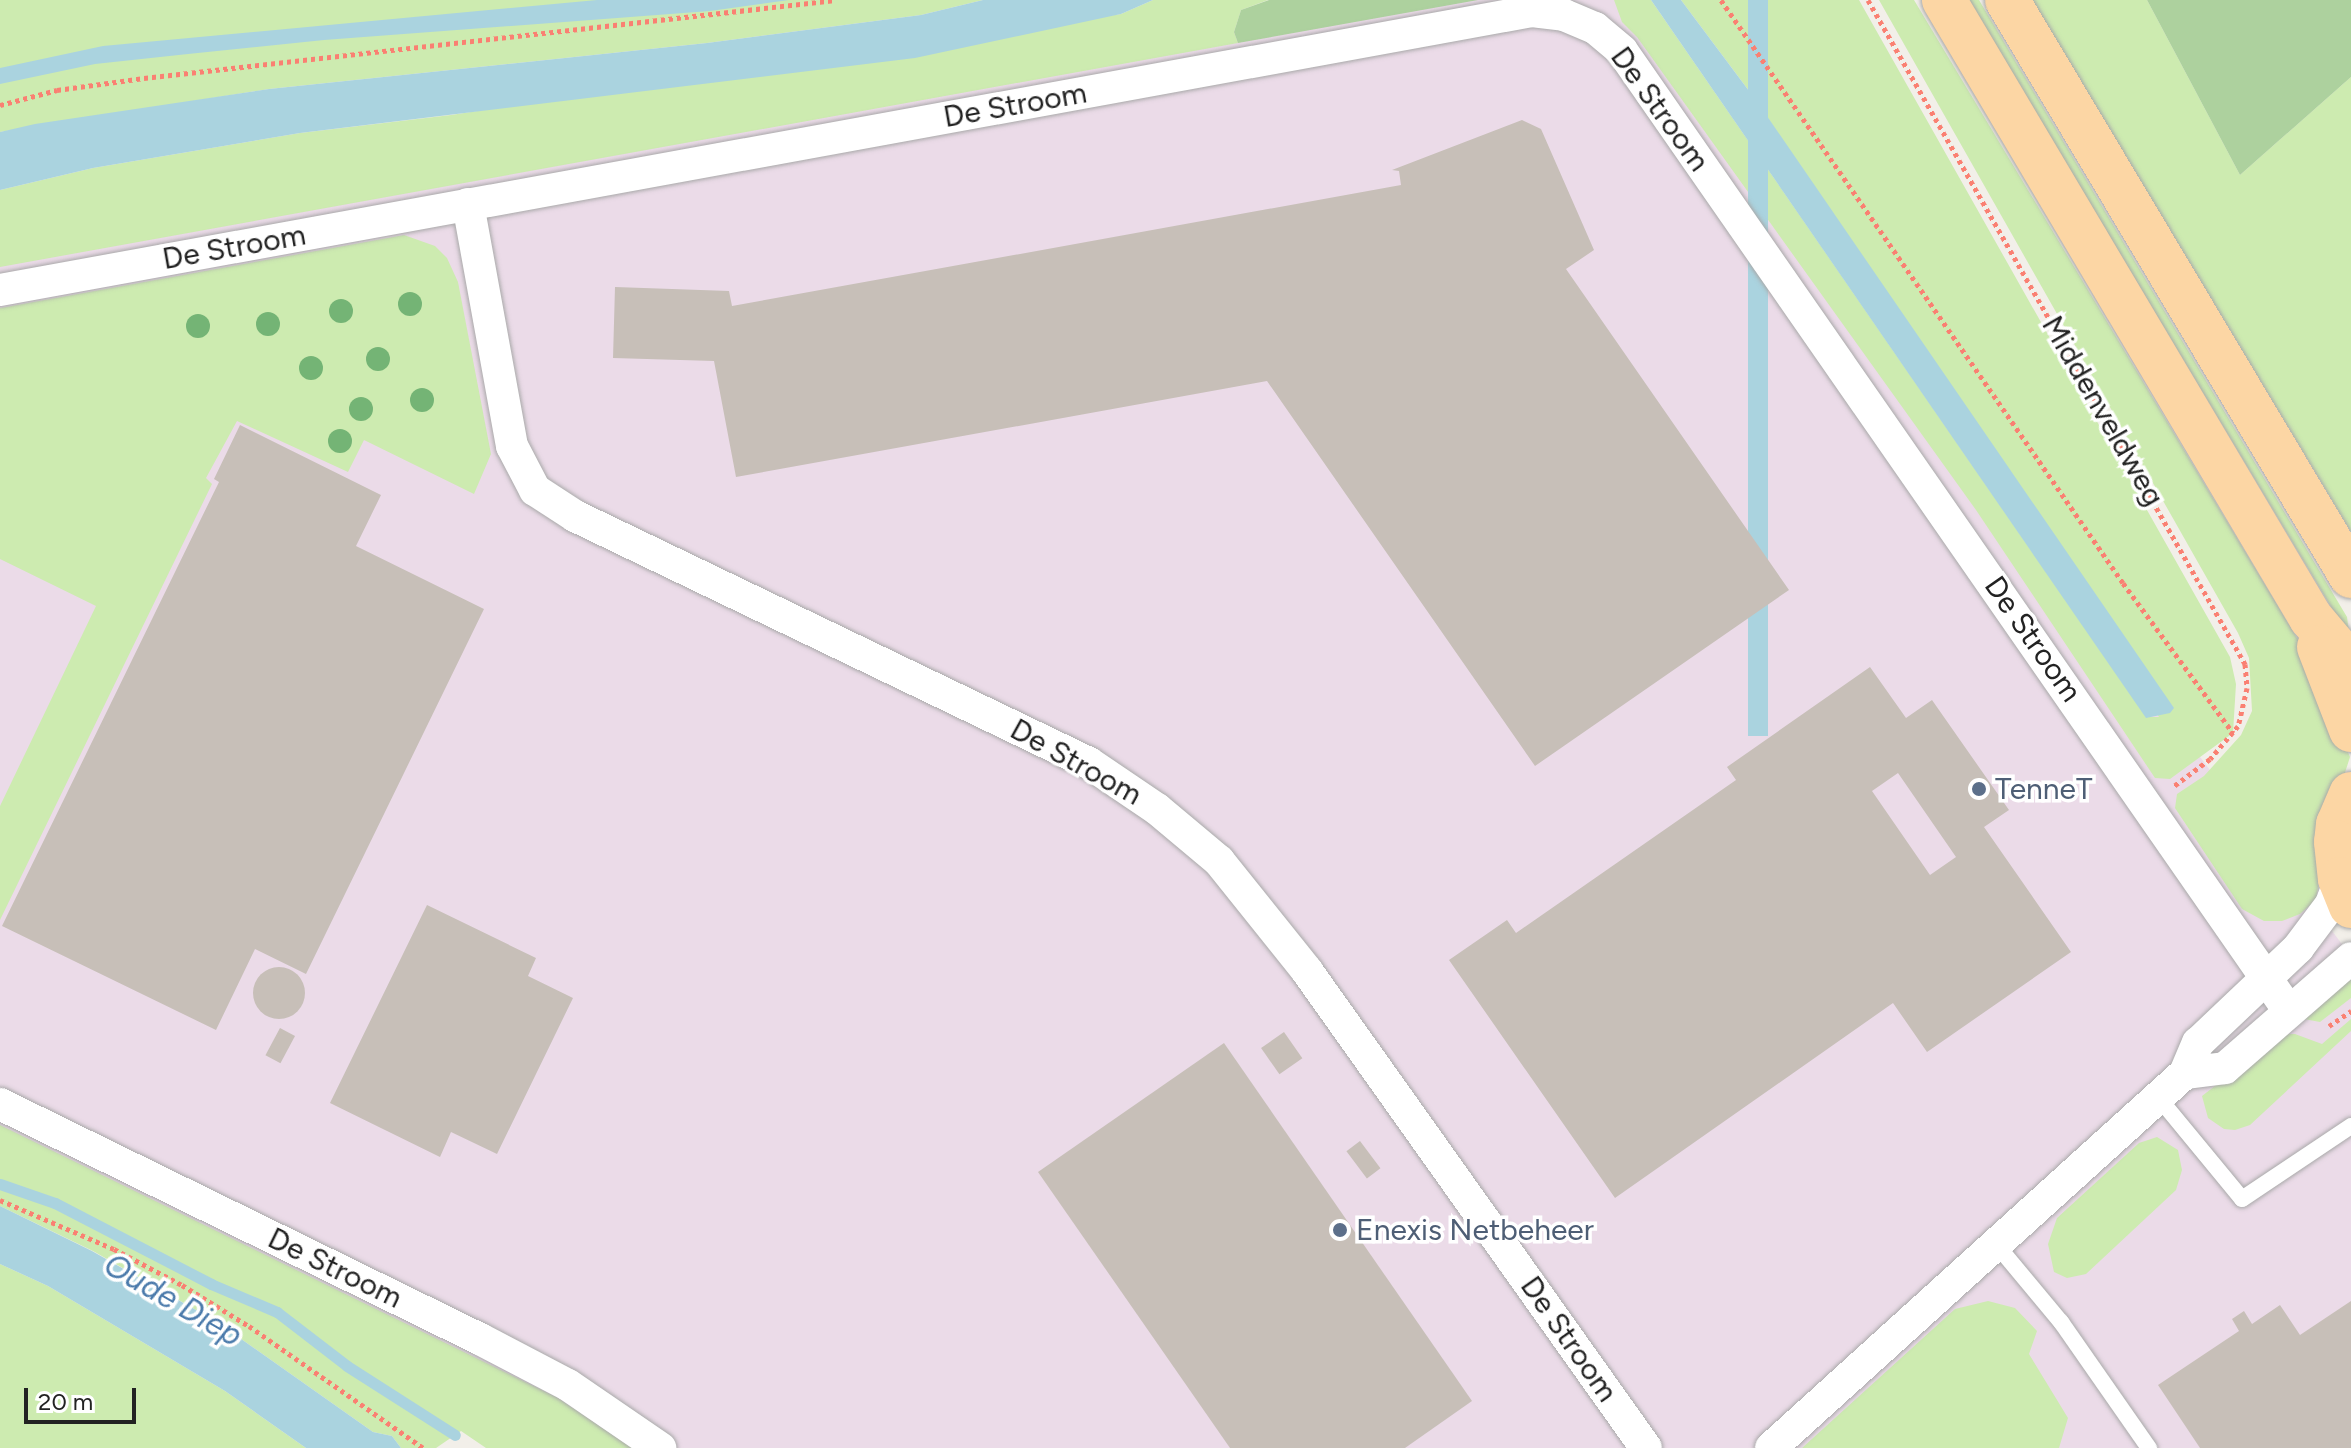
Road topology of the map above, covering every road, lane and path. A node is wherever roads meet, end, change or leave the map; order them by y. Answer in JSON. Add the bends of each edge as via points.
{"nodes":[{"id":1,"x":836,"y":0,"type":"edge"},
{"id":2,"x":1721,"y":0,"type":"edge"},
{"id":3,"x":1868,"y":0,"type":"edge"},
{"id":4,"x":1944,"y":0,"type":"edge"},
{"id":5,"x":2007,"y":0,"type":"edge"},
{"id":6,"x":0,"y":105,"type":"edge"},
{"id":7,"x":468,"y":204,"type":"junction"},
{"id":8,"x":0,"y":290,"type":"edge"},
{"id":9,"x":2351,"y":576,"type":"edge"},
{"id":10,"x":2311,"y":618,"type":"junction"},
{"id":11,"x":2351,"y":673,"type":"edge"},
{"id":12,"x":2351,"y":730,"type":"edge"},
{"id":13,"x":2233,"y":733,"type":"junction"},
{"id":14,"x":2351,"y":794,"type":"edge"},
{"id":15,"x":2148,"y":804,"type":"junction"},
{"id":16,"x":2345,"y":892,"type":"edge"},
{"id":17,"x":2351,"y":958,"type":"edge"},
{"id":18,"x":2268,"y":979,"type":"junction"},
{"id":19,"x":2289,"y":1011,"type":"junction"},
{"id":20,"x":2185,"y":1073,"type":"junction"},
{"id":21,"x":2158,"y":1097,"type":"junction"},
{"id":22,"x":0,"y":1104,"type":"edge"},
{"id":23,"x":2351,"y":1126,"type":"edge"},
{"id":24,"x":0,"y":1200,"type":"edge"},
{"id":25,"x":1996,"y":1244,"type":"junction"},
{"id":26,"x":423,"y":1448,"type":"edge"},
{"id":27,"x":660,"y":1448,"type":"edge"},
{"id":28,"x":1646,"y":1448,"type":"edge"},
{"id":29,"x":1771,"y":1448,"type":"edge"},
{"id":30,"x":2149,"y":1448,"type":"edge"}],
"edges":[{"from":1,"to":6,"type":"path","via":[[144,78],[57,90]]},
{"from":2,"to":13,"type":"path","via":[[2114,570]]},
{"from":3,"to":13,"type":"path","name":"Middenveldweg","via":[[2235,643],[2245,664],[2247,688]]},
{"from":4,"to":10,"type":"main road"},
{"from":5,"to":9,"type":"main road"},
{"from":7,"to":8,"type":"street","name":"De Stroom"},
{"from":7,"to":15,"type":"street","name":"De Stroom","via":[[1532,11],[1579,20],[1622,51]]},
{"from":7,"to":28,"type":"street","name":"De Stroom","via":[[512,446],[535,490],[575,516],[1089,763],[1157,809],[1219,861],[1307,971]]},
{"from":10,"to":11,"type":"main road"},
{"from":10,"to":12,"type":"main road"},
{"from":13,"to":15,"type":"path","name":"Middenveldweg","via":[[2210,759]]},
{"from":14,"to":16,"type":"main road","via":[[2338,824],[2336,861]]},
{"from":15,"to":18,"type":"street","name":"De Stroom"},
{"from":16,"to":18,"type":"street"},
{"from":17,"to":19,"type":"street"},
{"from":18,"to":19,"type":"street","name":"De Stroom"},
{"from":18,"to":20,"type":"street","via":[[2198,1043]]},
{"from":19,"to":20,"type":"street","via":[[2225,1068]]},
{"from":20,"to":21,"type":"street"},
{"from":21,"to":23,"type":"lane","via":[[2242,1199]]},
{"from":21,"to":25,"type":"street"},
{"from":22,"to":27,"type":"street","name":"De Stroom","via":[[543,1372],[614,1413]]},
{"from":24,"to":26,"type":"path","via":[[182,1285]]},
{"from":25,"to":29,"type":"street"},
{"from":25,"to":30,"type":"lane","via":[[2061,1322]]}]}
